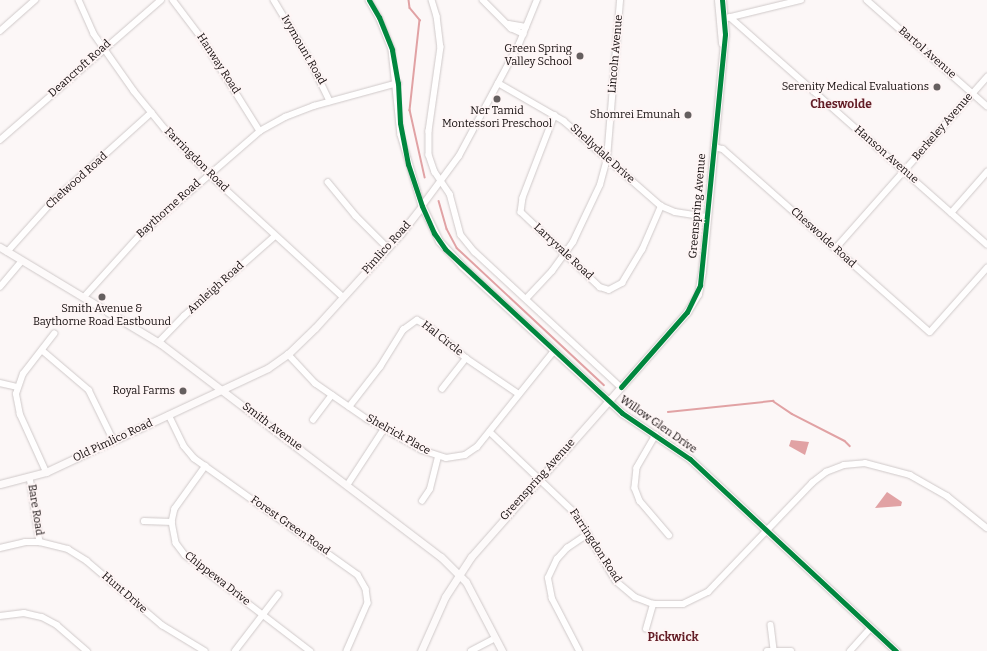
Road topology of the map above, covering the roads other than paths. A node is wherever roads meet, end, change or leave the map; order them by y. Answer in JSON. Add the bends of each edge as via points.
{"nodes":[{"id":1,"x":35,"y":0,"type":"edge"},
{"id":2,"x":79,"y":0,"type":"edge"},
{"id":3,"x":161,"y":0,"type":"edge"},
{"id":4,"x":173,"y":0,"type":"edge"},
{"id":5,"x":274,"y":0,"type":"edge"},
{"id":6,"x":369,"y":0,"type":"edge"},
{"id":7,"x":432,"y":0,"type":"edge"},
{"id":8,"x":483,"y":0,"type":"edge"},
{"id":9,"x":537,"y":0,"type":"edge"},
{"id":10,"x":620,"y":0,"type":"edge"},
{"id":11,"x":718,"y":0,"type":"edge"},
{"id":12,"x":722,"y":0,"type":"edge"},
{"id":13,"x":801,"y":0,"type":"edge"},
{"id":14,"x":867,"y":0,"type":"edge"},
{"id":15,"x":725,"y":18,"type":"junction"},
{"id":16,"x":509,"y":24,"type":"junction"},
{"id":17,"x":526,"y":27,"type":"junction"},
{"id":18,"x":0,"y":31,"type":"edge"},
{"id":19,"x":524,"y":34,"type":"junction"},
{"id":20,"x":104,"y":48,"type":"junction"},
{"id":21,"x":987,"y":77,"type":"edge"},
{"id":22,"x":398,"y":83,"type":"junction"},
{"id":23,"x":498,"y":83,"type":"junction"},
{"id":24,"x":973,"y":93,"type":"junction"},
{"id":25,"x":330,"y":101,"type":"junction"},
{"id":26,"x":987,"y":106,"type":"edge"},
{"id":27,"x":151,"y":113,"type":"junction"},
{"id":28,"x":555,"y":115,"type":"junction"},
{"id":29,"x":260,"y":131,"type":"junction"},
{"id":30,"x":0,"y":140,"type":"edge"},
{"id":31,"x":714,"y":147,"type":"junction"},
{"id":32,"x":607,"y":159,"type":"junction"},
{"id":33,"x":904,"y":171,"type":"junction"},
{"id":34,"x":987,"y":172,"type":"edge"},
{"id":35,"x":209,"y":174,"type":"junction"},
{"id":36,"x":441,"y":180,"type":"junction"},
{"id":37,"x":328,"y":182,"type":"dead end"},
{"id":38,"x":422,"y":206,"type":"junction"},
{"id":39,"x":661,"y":206,"type":"junction"},
{"id":40,"x":951,"y":213,"type":"junction"},
{"id":41,"x":708,"y":216,"type":"junction"},
{"id":42,"x":275,"y":236,"type":"junction"},
{"id":43,"x":987,"y":244,"type":"edge"},
{"id":44,"x":0,"y":247,"type":"edge"},
{"id":45,"x":388,"y":248,"type":"junction"},
{"id":46,"x":835,"y":249,"type":"junction"},
{"id":47,"x":7,"y":252,"type":"junction"},
{"id":48,"x":566,"y":254,"type":"junction"},
{"id":49,"x":22,"y":261,"type":"junction"},
{"id":50,"x":987,"y":268,"type":"edge"},
{"id":51,"x":0,"y":288,"type":"edge"},
{"id":52,"x":84,"y":297,"type":"junction"},
{"id":53,"x":343,"y":297,"type":"junction"},
{"id":54,"x":526,"y":299,"type":"junction"},
{"id":55,"x":54,"y":334,"type":"dead end"},
{"id":56,"x":159,"y":342,"type":"junction"},
{"id":57,"x":42,"y":350,"type":"junction"},
{"id":58,"x":554,"y":351,"type":"junction"},
{"id":59,"x":288,"y":354,"type":"junction"},
{"id":60,"x":466,"y":358,"type":"junction"},
{"id":61,"x":0,"y":383,"type":"edge"},
{"id":62,"x":16,"y":387,"type":"junction"},
{"id":63,"x":621,"y":387,"type":"junction"},
{"id":64,"x":442,"y":389,"type":"dead end"},
{"id":65,"x":222,"y":390,"type":"junction"},
{"id":66,"x":519,"y":394,"type":"junction"},
{"id":67,"x":332,"y":395,"type":"junction"},
{"id":68,"x":608,"y":401,"type":"junction"},
{"id":69,"x":349,"y":407,"type":"junction"},
{"id":70,"x":169,"y":415,"type":"junction"},
{"id":71,"x":313,"y":420,"type":"dead end"},
{"id":72,"x":384,"y":429,"type":"junction"},
{"id":73,"x":490,"y":432,"type":"junction"},
{"id":74,"x":656,"y":435,"type":"junction"},
{"id":75,"x":114,"y":441,"type":"junction"},
{"id":76,"x":438,"y":457,"type":"junction"},
{"id":77,"x":206,"y":466,"type":"junction"},
{"id":78,"x":46,"y":472,"type":"junction"},
{"id":79,"x":30,"y":477,"type":"junction"},
{"id":80,"x":540,"y":478,"type":"junction"},
{"id":81,"x":0,"y":484,"type":"edge"},
{"id":82,"x":348,"y":484,"type":"junction"},
{"id":83,"x":422,"y":501,"type":"dead end"},
{"id":84,"x":144,"y":521,"type":"dead end"},
{"id":85,"x":172,"y":522,"type":"junction"},
{"id":86,"x":987,"y":528,"type":"edge"},
{"id":87,"x":767,"y":531,"type":"junction"},
{"id":88,"x":588,"y":534,"type":"junction"},
{"id":89,"x":669,"y":536,"type":"dead end"},
{"id":90,"x":40,"y":542,"type":"junction"},
{"id":91,"x":0,"y":548,"type":"edge"},
{"id":92,"x":458,"y":573,"type":"junction"},
{"id":93,"x":278,"y":595,"type":"dead end"},
{"id":94,"x":653,"y":604,"type":"junction"},
{"id":95,"x":262,"y":615,"type":"junction"},
{"id":96,"x":0,"y":616,"type":"edge"},
{"id":97,"x":770,"y":625,"type":"dead end"},
{"id":98,"x":871,"y":628,"type":"junction"},
{"id":99,"x":646,"y":629,"type":"dead end"},
{"id":100,"x":495,"y":638,"type":"junction"},
{"id":101,"x":774,"y":649,"type":"junction"},
{"id":102,"x":87,"y":651,"type":"edge"},
{"id":103,"x":205,"y":651,"type":"edge"},
{"id":104,"x":234,"y":651,"type":"edge"},
{"id":105,"x":310,"y":651,"type":"edge"},
{"id":106,"x":347,"y":651,"type":"edge"},
{"id":107,"x":421,"y":651,"type":"edge"},
{"id":108,"x":471,"y":651,"type":"edge"},
{"id":109,"x":502,"y":651,"type":"edge"},
{"id":110,"x":578,"y":651,"type":"edge"},
{"id":111,"x":767,"y":651,"type":"edge"},
{"id":112,"x":791,"y":651,"type":"edge"},
{"id":113,"x":850,"y":651,"type":"edge"},
{"id":114,"x":896,"y":651,"type":"edge"}],
"edges":[{"from":1,"to":18,"type":"street"},
{"from":2,"to":20,"type":"street","name":"Farringdon Road","via":[[89,25]]},
{"from":3,"to":20,"type":"street","name":"Deancroft Road"},
{"from":4,"to":29,"type":"street","name":"Hanway Road","via":[[201,38]]},
{"from":5,"to":25,"type":"street","name":"Ivymount Road","via":[[317,72]]},
{"from":6,"to":22,"type":"street","via":[[389,40]]},
{"from":7,"to":36,"type":"street","name":"Willow Glen Drive","via":[[441,47],[428,148],[432,166]]},
{"from":8,"to":16,"type":"street"},
{"from":9,"to":17,"type":"street","name":"Pimlico Road"},
{"from":10,"to":32,"type":"street","name":"Lincoln Avenue"},
{"from":11,"to":15,"type":"main road","name":"Greenspring Avenue"},
{"from":12,"to":15,"type":"main road","name":"Greenspring Avenue"},
{"from":13,"to":15,"type":"street"},
{"from":14,"to":24,"type":"street","name":"Bartol Avenue"},
{"from":15,"to":31,"type":"main road","name":"Greenspring Avenue"},
{"from":15,"to":33,"type":"street","name":"Hanson Avenue"},
{"from":16,"to":17,"type":"street"},
{"from":16,"to":19,"type":"street","via":[[511,28]]},
{"from":17,"to":19,"type":"street","name":"Pimlico Road"},
{"from":19,"to":23,"type":"street","name":"Pimlico Road"},
{"from":20,"to":27,"type":"street","name":"Farringdon Road"},
{"from":20,"to":30,"type":"street","name":"Deancroft Road"},
{"from":21,"to":24,"type":"street","name":"Berkeley Avenue"},
{"from":22,"to":25,"type":"street","name":"Baythorne Road"},
{"from":22,"to":38,"type":"street","via":[[401,135]]},
{"from":23,"to":28,"type":"street","name":"Shellydale Drive"},
{"from":23,"to":36,"type":"street","name":"Pimlico Road","via":[[459,156]]},
{"from":24,"to":26,"type":"street","name":"Bartol Avenue"},
{"from":24,"to":33,"type":"street","name":"Berkeley Avenue"},
{"from":25,"to":29,"type":"street","name":"Baythorne Road","via":[[285,117]]},
{"from":27,"to":35,"type":"street","name":"Farringdon Road"},
{"from":27,"to":47,"type":"street","name":"Chelwood Road","via":[[51,203]]},
{"from":28,"to":32,"type":"street","name":"Shellydale Drive"},
{"from":28,"to":48,"type":"street","name":"Larryvale Road","via":[[521,203],[521,212]]},
{"from":29,"to":35,"type":"street","name":"Baythorne Road"},
{"from":31,"to":41,"type":"main road","name":"Greenspring Avenue"},
{"from":31,"to":46,"type":"street","name":"Cheswolde Road","via":[[723,149]]},
{"from":32,"to":39,"type":"street","name":"Shellydale Drive"},
{"from":32,"to":48,"type":"street","name":"Lincoln Avenue","via":[[595,200]]},
{"from":33,"to":40,"type":"street","name":"Hanson Avenue"},
{"from":33,"to":46,"type":"street","name":"Berkeley Avenue"},
{"from":34,"to":40,"type":"street"},
{"from":35,"to":42,"type":"street","name":"Farringdon Road"},
{"from":35,"to":52,"type":"street","name":"Baythorne Road","via":[[128,247]]},
{"from":36,"to":38,"type":"street","name":"Pimlico Road"},
{"from":36,"to":54,"type":"street","name":"Willow Glen Drive","via":[[450,194],[458,228],[465,241]]},
{"from":37,"to":45,"type":"street","via":[[356,216]]},
{"from":38,"to":45,"type":"main road","name":"Pimlico Road"},
{"from":38,"to":58,"type":"main road","name":"Willow Glen Drive","via":[[434,233],[445,249]]},
{"from":39,"to":41,"type":"street","name":"Shellydale Drive","via":[[675,212]]},
{"from":39,"to":48,"type":"street","name":"Larryvale Road","via":[[642,250],[622,283],[609,290],[600,287]]},
{"from":40,"to":43,"type":"street","name":"Hanson Avenue"},
{"from":41,"to":63,"type":"main road","name":"Greenspring Avenue","via":[[700,285],[694,302]]},
{"from":42,"to":53,"type":"street","name":"Farringdon Road"},
{"from":42,"to":56,"type":"street","name":"Amleigh Road","via":[[184,316]]},
{"from":44,"to":47,"type":"main road","name":"Smith Avenue"},
{"from":45,"to":53,"type":"main road","name":"Pimlico Road"},
{"from":46,"to":50,"type":"street","name":"Cheswolde Road","via":[[930,332]]},
{"from":47,"to":49,"type":"main road","name":"Smith Avenue"},
{"from":48,"to":54,"type":"street","name":"Lincoln Avenue"},
{"from":49,"to":51,"type":"street"},
{"from":49,"to":52,"type":"main road","name":"Smith Avenue"},
{"from":52,"to":56,"type":"main road","name":"Smith Avenue"},
{"from":53,"to":59,"type":"main road","name":"Pimlico Road"},
{"from":54,"to":63,"type":"street","name":"Willow Glen Drive"},
{"from":55,"to":57,"type":"street"},
{"from":56,"to":65,"type":"main road","name":"Smith Avenue"},
{"from":57,"to":62,"type":"street"},
{"from":57,"to":75,"type":"street","via":[[89,390]]},
{"from":58,"to":66,"type":"street","name":"Shelrick Place"},
{"from":58,"to":68,"type":"main road","name":"Willow Glen Drive"},
{"from":59,"to":65,"type":"main road","name":"Pimlico Road","via":[[253,376]]},
{"from":59,"to":67,"type":"street","name":"Shelrick Place","via":[[309,378]]},
{"from":60,"to":64,"type":"street"},
{"from":60,"to":66,"type":"street","name":"Hal Circle"},
{"from":60,"to":69,"type":"street","name":"Hal Circle","via":[[429,326],[417,320],[403,330],[380,367]]},
{"from":61,"to":62,"type":"street"},
{"from":62,"to":78,"type":"street","via":[[17,407]]},
{"from":63,"to":68,"type":"main road","name":"Greenspring Avenue"},
{"from":65,"to":70,"type":"main road","name":"Old Pimlico Road"},
{"from":65,"to":82,"type":"main road","name":"Smith Avenue"},
{"from":66,"to":73,"type":"street","name":"Shelrick Place"},
{"from":67,"to":69,"type":"street","name":"Shelrick Place"},
{"from":67,"to":71,"type":"street"},
{"from":68,"to":74,"type":"main road","name":"Willow Glen Drive","via":[[628,418]]},
{"from":68,"to":80,"type":"main road","name":"Greenspring Avenue"},
{"from":69,"to":72,"type":"street","name":"Shelrick Place"},
{"from":70,"to":75,"type":"main road","name":"Old Pimlico Road"},
{"from":70,"to":77,"type":"street","name":"Forest Green Road","via":[[184,446]]},
{"from":72,"to":76,"type":"street","name":"Shelrick Place"},
{"from":72,"to":82,"type":"street"},
{"from":73,"to":76,"type":"street","name":"Shelrick Place","via":[[477,447],[465,455],[454,458]]},
{"from":73,"to":80,"type":"street","name":"Farringdon Road"},
{"from":74,"to":87,"type":"main road","name":"Willow Glen Drive","via":[[685,455]]},
{"from":74,"to":89,"type":"street","via":[[637,468],[635,488],[640,501]]},
{"from":75,"to":78,"type":"main road","name":"Old Pimlico Road"},
{"from":76,"to":83,"type":"street","via":[[430,489]]},
{"from":77,"to":85,"type":"street","name":"Chippewa Drive","via":[[178,503]]},
{"from":77,"to":106,"type":"street","name":"Forest Green Road","via":[[358,575],[366,589],[368,603]]},
{"from":78,"to":79,"type":"main road","name":"Old Pimlico Road"},
{"from":79,"to":81,"type":"main road","name":"Old Pimlico Road"},
{"from":79,"to":90,"type":"street","name":"Bare Road"},
{"from":80,"to":88,"type":"street","name":"Farringdon Road","via":[[566,503]]},
{"from":80,"to":92,"type":"main road","name":"Greenspring Avenue"},
{"from":82,"to":92,"type":"main road","name":"Smith Avenue"},
{"from":84,"to":85,"type":"street"},
{"from":85,"to":95,"type":"street","name":"Chippewa Drive","via":[[173,536],[185,555]]},
{"from":86,"to":87,"type":"street","name":"Farringdon Road","via":[[951,498],[920,479],[891,468],[857,463],[837,467],[817,478]]},
{"from":87,"to":94,"type":"street","name":"Farringdon Road","via":[[718,583],[702,596],[675,605]]},
{"from":87,"to":98,"type":"main road","name":"Willow Glen Drive"},
{"from":88,"to":94,"type":"street","name":"Farringdon Road","via":[[616,581],[635,597]]},
{"from":88,"to":110,"type":"street","via":[[567,548],[557,559],[548,578],[552,599]]},
{"from":90,"to":91,"type":"street","name":"Hunt Drive","via":[[25,542]]},
{"from":90,"to":103,"type":"street","name":"Hunt Drive","via":[[60,546],[78,555],[162,625]]},
{"from":92,"to":100,"type":"main road","name":"Smith Avenue","via":[[473,594]]},
{"from":92,"to":107,"type":"main road","name":"Greenspring Avenue"},
{"from":93,"to":95,"type":"street"},
{"from":94,"to":99,"type":"street"},
{"from":95,"to":104,"type":"street"},
{"from":95,"to":105,"type":"street","name":"Chippewa Drive"},
{"from":96,"to":102,"type":"street","via":[[24,613],[42,617],[57,625]]},
{"from":97,"to":101,"type":"street"},
{"from":98,"to":113,"type":"street"},
{"from":98,"to":114,"type":"main road","name":"Willow Glen Drive"},
{"from":100,"to":108,"type":"street"},
{"from":100,"to":109,"type":"main road","name":"Smith Avenue"},
{"from":101,"to":111,"type":"street"},
{"from":101,"to":112,"type":"street"}]}
